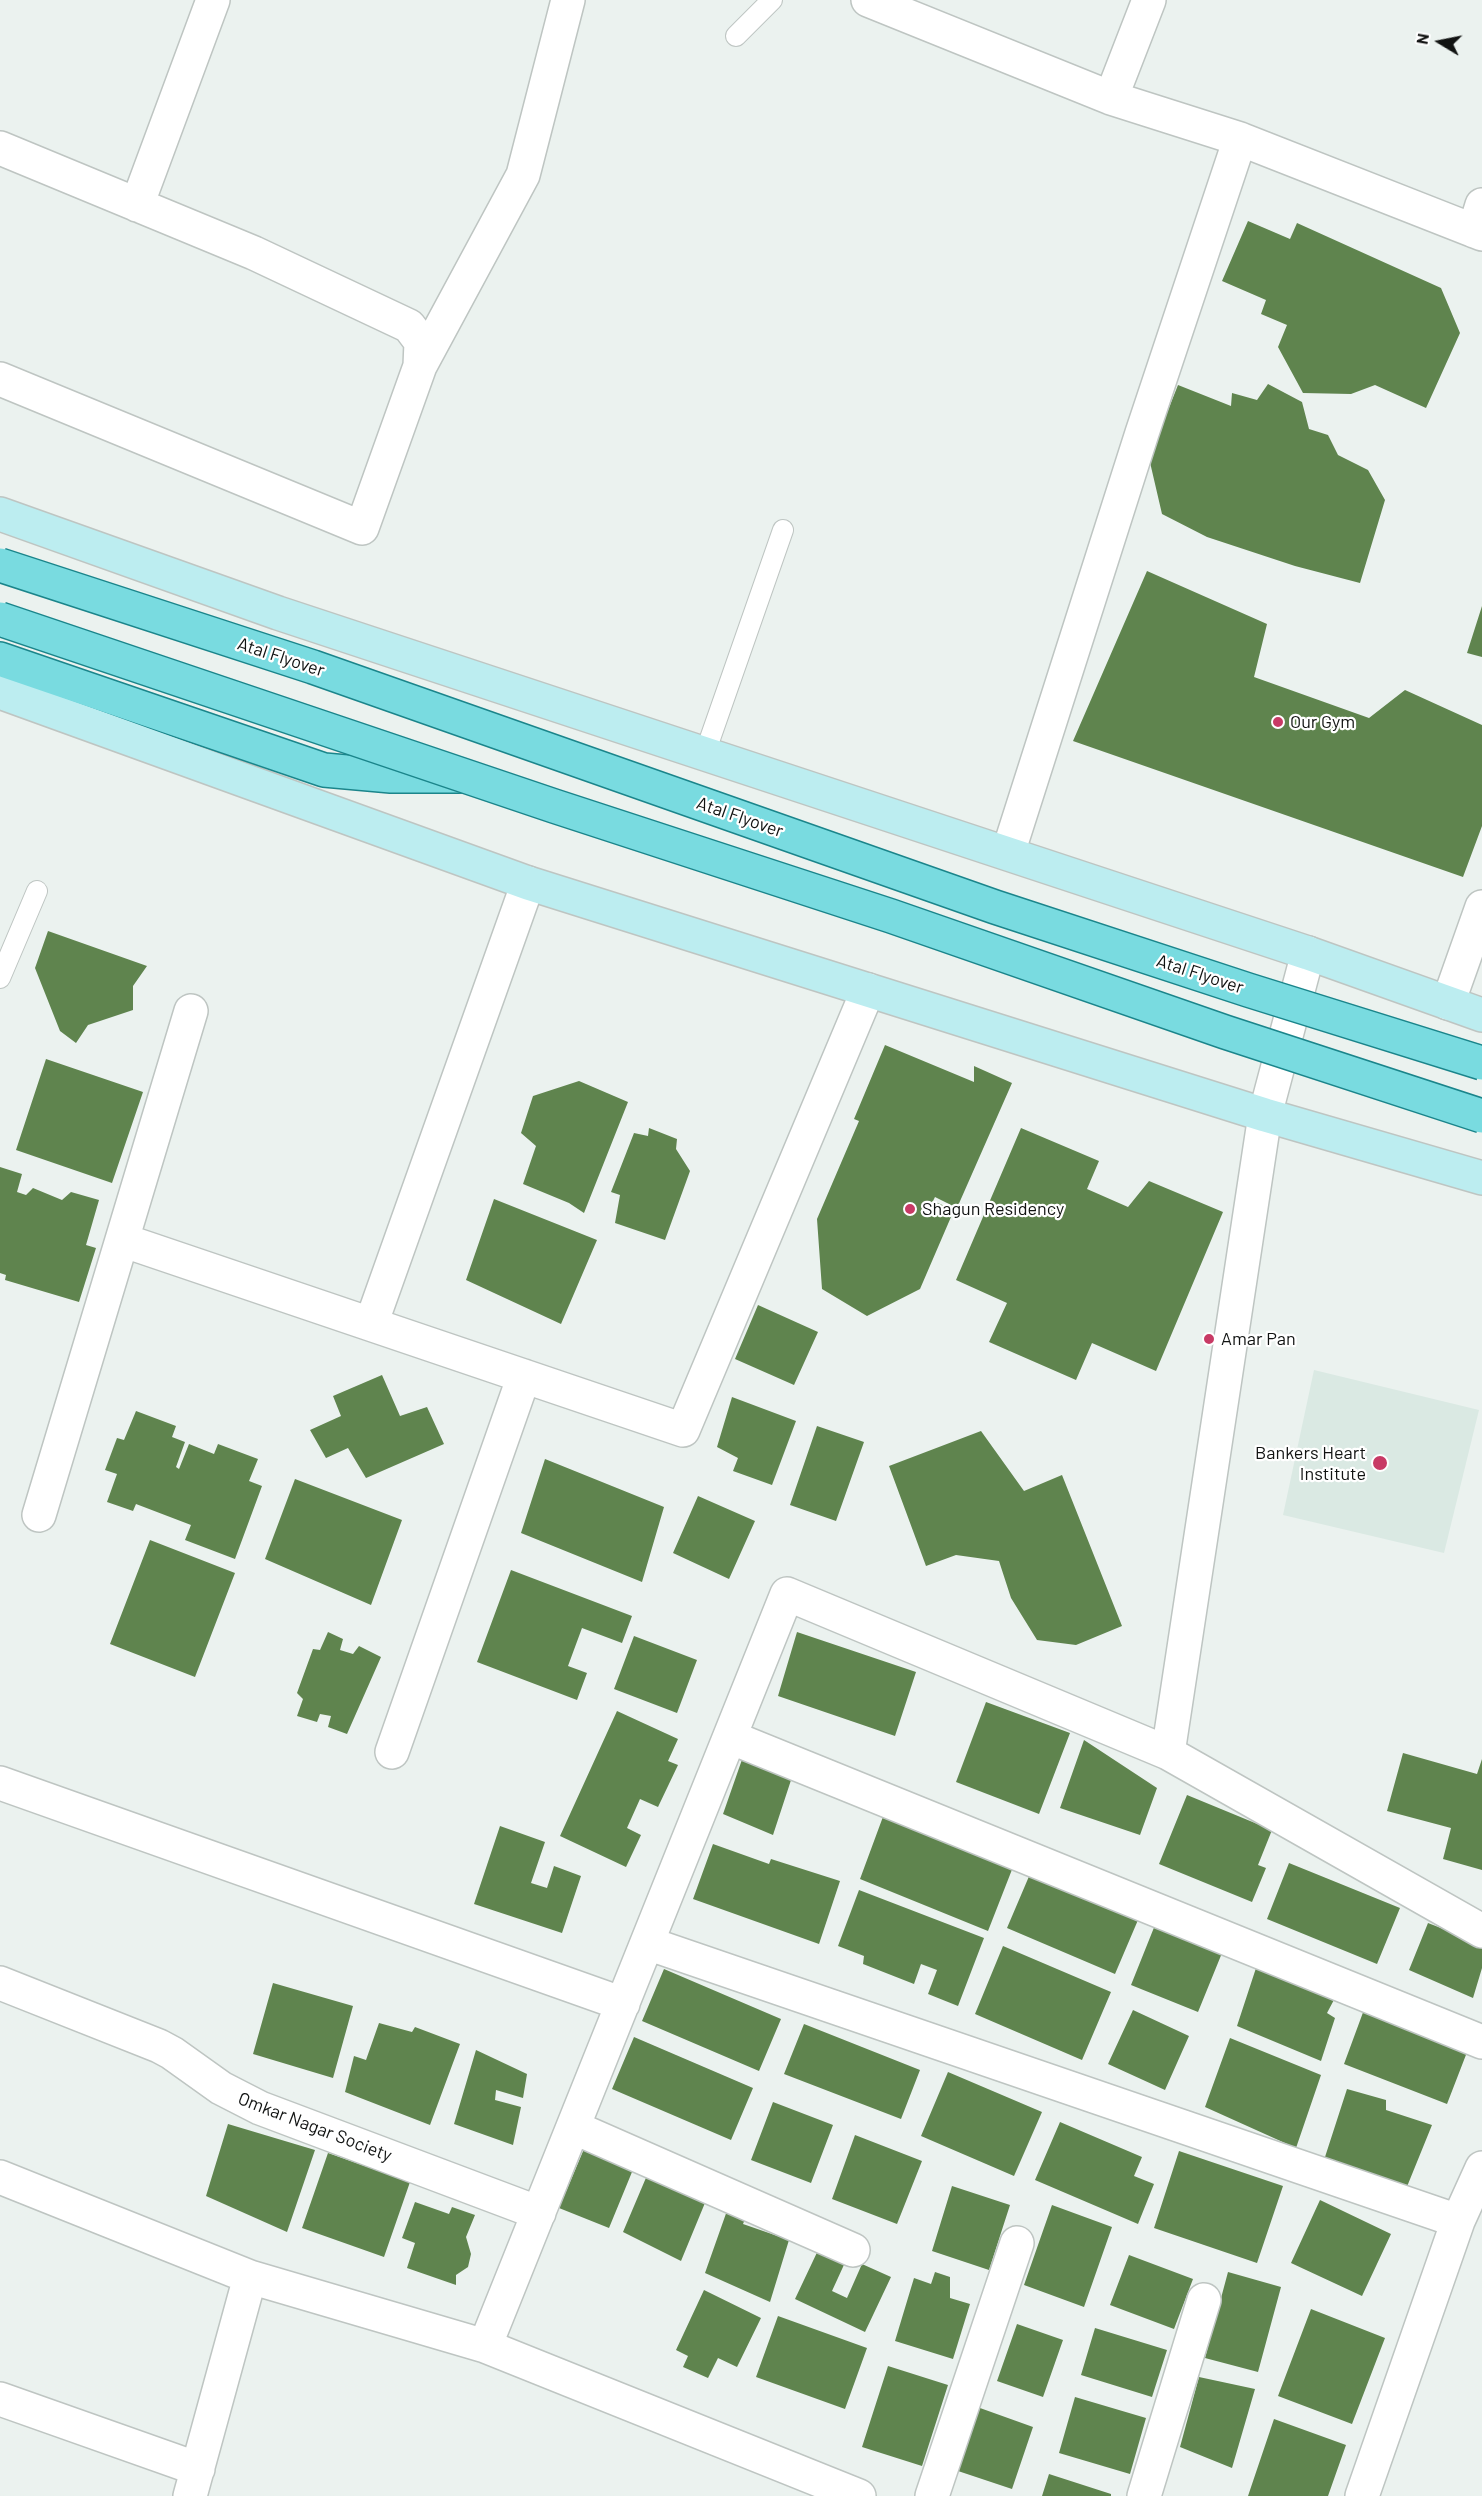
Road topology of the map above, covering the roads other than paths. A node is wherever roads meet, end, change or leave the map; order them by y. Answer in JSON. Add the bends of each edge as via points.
{"nodes":[{"id":1,"x":213,"y":0,"type":"edge"},
{"id":2,"x":568,"y":0,"type":"edge"},
{"id":3,"x":772,"y":0,"type":"edge"},
{"id":4,"x":868,"y":0,"type":"edge"},
{"id":5,"x":1149,"y":0,"type":"edge"},
{"id":6,"x":736,"y":36,"type":"dead end"},
{"id":7,"x":1111,"y":98,"type":"junction"},
{"id":8,"x":1240,"y":140,"type":"junction"},
{"id":9,"x":0,"y":148,"type":"edge"},
{"id":10,"x":137,"y":205,"type":"junction"},
{"id":11,"x":1479,"y":223,"type":"edge"},
{"id":12,"x":420,"y":366,"type":"junction"},
{"id":13,"x":0,"y":379,"type":"edge"},
{"id":14,"x":0,"y":514,"type":"edge"},
{"id":15,"x":783,"y":530,"type":"dead end"},
{"id":16,"x":0,"y":565,"type":"edge"},
{"id":17,"x":0,"y":619,"type":"edge"},
{"id":18,"x":0,"y":659,"type":"edge"},
{"id":19,"x":0,"y":692,"type":"edge"},
{"id":20,"x":705,"y":753,"type":"junction"},
{"id":21,"x":467,"y":776,"type":"junction"},
{"id":22,"x":1008,"y":853,"type":"junction"},
{"id":23,"x":528,"y":883,"type":"junction"},
{"id":24,"x":37,"y":891,"type":"dead end"},
{"id":25,"x":1482,"y":907,"type":"edge"},
{"id":26,"x":1308,"y":953,"type":"junction"},
{"id":27,"x":0,"y":978,"type":"edge"},
{"id":28,"x":868,"y":990,"type":"junction"},
{"id":29,"x":1448,"y":1003,"type":"junction"},
{"id":30,"x":191,"y":1011,"type":"dead end"},
{"id":31,"x":1482,"y":1015,"type":"edge"},
{"id":32,"x":1482,"y":1063,"type":"edge"},
{"id":33,"x":1265,"y":1115,"type":"junction"},
{"id":34,"x":1482,"y":1116,"type":"edge"},
{"id":35,"x":1482,"y":1178,"type":"edge"},
{"id":36,"x":122,"y":1240,"type":"junction"},
{"id":37,"x":371,"y":1324,"type":"junction"},
{"id":38,"x":524,"y":1376,"type":"junction"},
{"id":39,"x":39,"y":1515,"type":"dead end"},
{"id":40,"x":730,"y":1737,"type":"junction"},
{"id":41,"x":392,"y":1752,"type":"dead end"},
{"id":42,"x":1168,"y":1753,"type":"junction"},
{"id":43,"x":0,"y":1783,"type":"edge"},
{"id":44,"x":1482,"y":1931,"type":"edge"},
{"id":45,"x":647,"y":1944,"type":"junction"},
{"id":46,"x":0,"y":1983,"type":"edge"},
{"id":47,"x":623,"y":2004,"type":"junction"},
{"id":48,"x":1482,"y":2042,"type":"edge"},
{"id":49,"x":573,"y":2127,"type":"junction"},
{"id":50,"x":1482,"y":2168,"type":"edge"},
{"id":51,"x":0,"y":2176,"type":"edge"},
{"id":52,"x":539,"y":2213,"type":"junction"},
{"id":53,"x":1458,"y":2221,"type":"junction"},
{"id":54,"x":1017,"y":2243,"type":"dead end"},
{"id":55,"x":853,"y":2250,"type":"dead end"},
{"id":56,"x":250,"y":2277,"type":"junction"},
{"id":57,"x":1204,"y":2300,"type":"dead end"},
{"id":58,"x":485,"y":2346,"type":"junction"},
{"id":59,"x":0,"y":2399,"type":"edge"},
{"id":60,"x":194,"y":2482,"type":"edge"},
{"id":61,"x":859,"y":2496,"type":"edge"},
{"id":62,"x":932,"y":2496,"type":"edge"},
{"id":63,"x":1144,"y":2496,"type":"edge"},
{"id":64,"x":1362,"y":2496,"type":"edge"}],
"edges":[{"from":1,"to":10,"type":"street"},
{"from":2,"to":12,"type":"street","via":[[523,175]]},
{"from":3,"to":6,"type":"lane"},
{"from":4,"to":7,"type":"street"},
{"from":5,"to":7,"type":"street"},
{"from":7,"to":8,"type":"street"},
{"from":8,"to":11,"type":"street"},
{"from":8,"to":22,"type":"street"},
{"from":9,"to":10,"type":"street"},
{"from":10,"to":12,"type":"street","via":[[254,253],[409,326],[421,342]]},
{"from":12,"to":13,"type":"street","via":[[362,528]]},
{"from":14,"to":20,"type":"street","via":[[278,613]]},
{"from":15,"to":20,"type":"lane"},
{"from":16,"to":32,"type":"main road","name":"Atal Flyover","bridge":true,"via":[[313,668],[995,907]]},
{"from":17,"to":21,"type":"main road","bridge":true},
{"from":18,"to":21,"type":"main road","bridge":true,"via":[[324,771]]},
{"from":19,"to":23,"type":"street"},
{"from":20,"to":22,"type":"street"},
{"from":21,"to":34,"type":"main road","bridge":true},
{"from":22,"to":26,"type":"street"},
{"from":23,"to":28,"type":"street"},
{"from":23,"to":37,"type":"street"},
{"from":24,"to":27,"type":"lane"},
{"from":25,"to":29,"type":"street"},
{"from":26,"to":29,"type":"street"},
{"from":26,"to":33,"type":"street"},
{"from":28,"to":33,"type":"street"},
{"from":28,"to":38,"type":"street","via":[[683,1430]]},
{"from":29,"to":31,"type":"street"},
{"from":30,"to":36,"type":"street"},
{"from":33,"to":35,"type":"street"},
{"from":33,"to":42,"type":"street"},
{"from":36,"to":37,"type":"street"},
{"from":36,"to":39,"type":"street"},
{"from":37,"to":38,"type":"street"},
{"from":38,"to":41,"type":"street"},
{"from":40,"to":42,"type":"street","via":[[787,1594]]},
{"from":40,"to":45,"type":"street"},
{"from":40,"to":48,"type":"street"},
{"from":42,"to":44,"type":"street"},
{"from":43,"to":47,"type":"street"},
{"from":45,"to":47,"type":"street"},
{"from":45,"to":53,"type":"street"},
{"from":46,"to":52,"type":"street","name":"Omkar Nagar Society","via":[[159,2046],[221,2088],[260,2108]]},
{"from":47,"to":49,"type":"street"},
{"from":49,"to":52,"type":"street"},
{"from":49,"to":55,"type":"street"},
{"from":50,"to":53,"type":"street"},
{"from":51,"to":56,"type":"street"},
{"from":52,"to":58,"type":"street"},
{"from":53,"to":64,"type":"street"},
{"from":54,"to":62,"type":"street"},
{"from":56,"to":58,"type":"street"},
{"from":56,"to":60,"type":"street"},
{"from":57,"to":63,"type":"street"},
{"from":58,"to":61,"type":"street"},
{"from":59,"to":60,"type":"street"}]}
